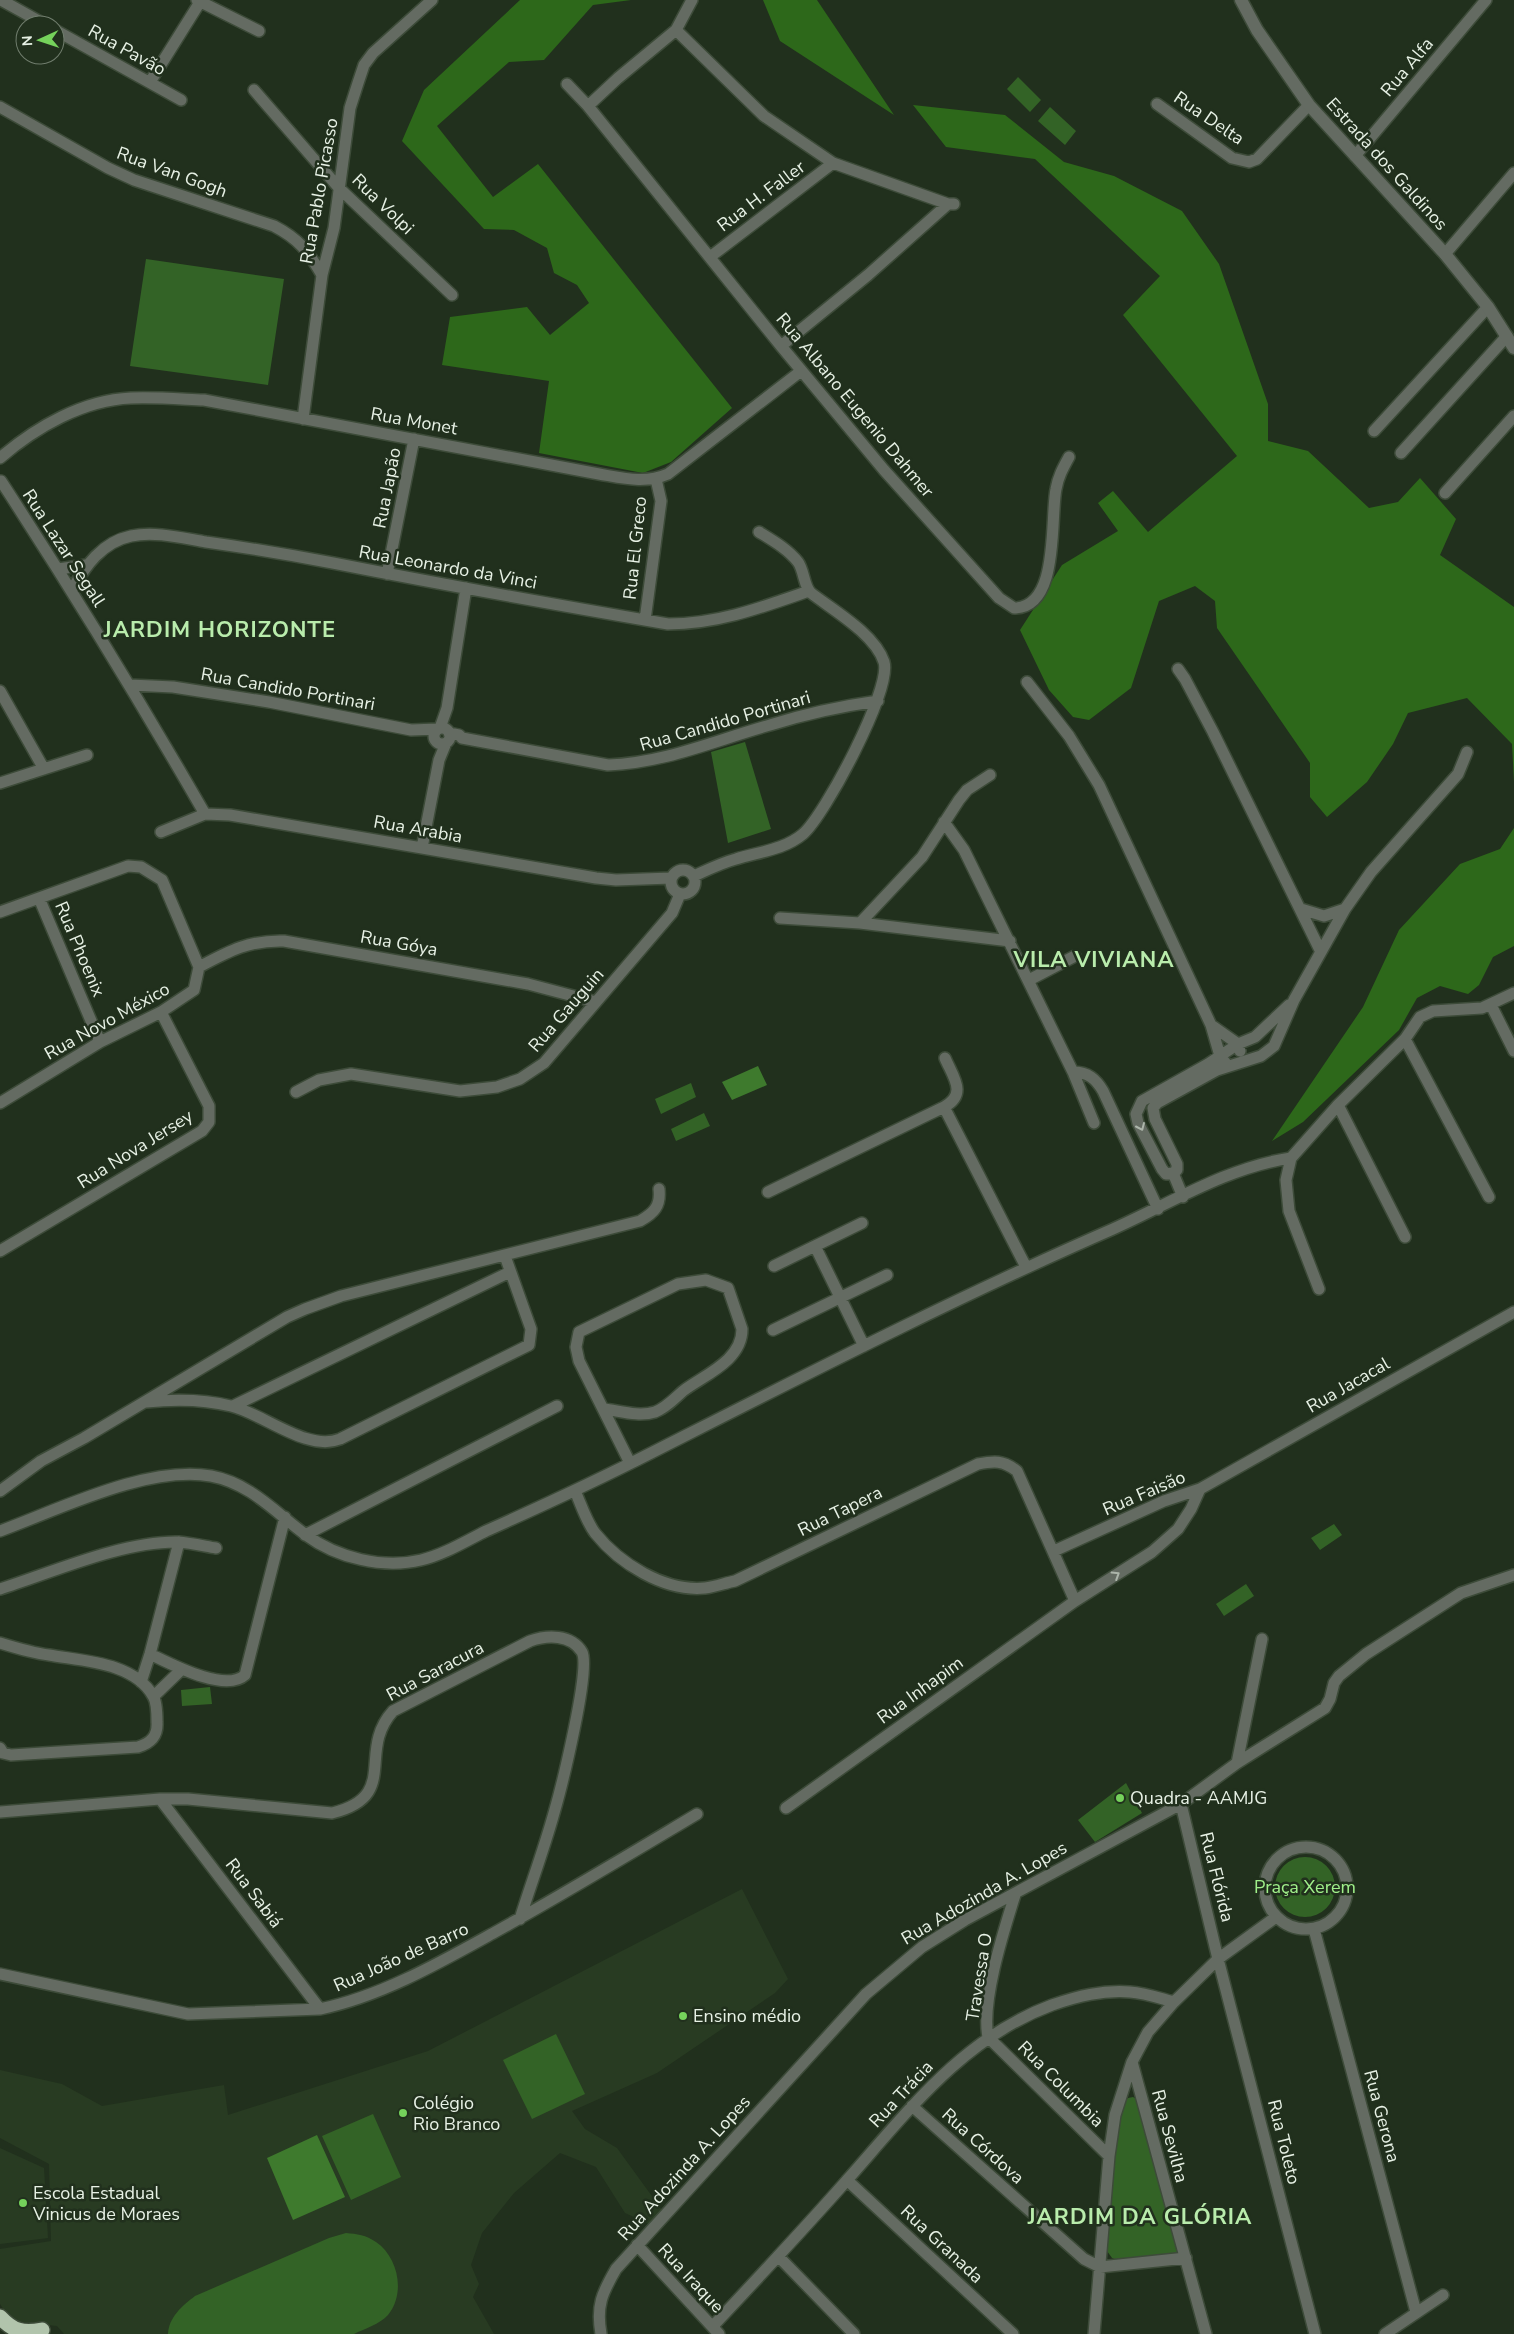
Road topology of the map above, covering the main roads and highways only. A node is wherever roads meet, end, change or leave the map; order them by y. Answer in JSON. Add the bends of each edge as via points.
{"nodes":[{"id":1,"x":0,"y":2317,"type":"edge"},
{"id":2,"x":42,"y":2330,"type":"dead end"}],
"edges":[{"from":1,"to":2,"type":"highway","via":[[16,2331]]}]}
